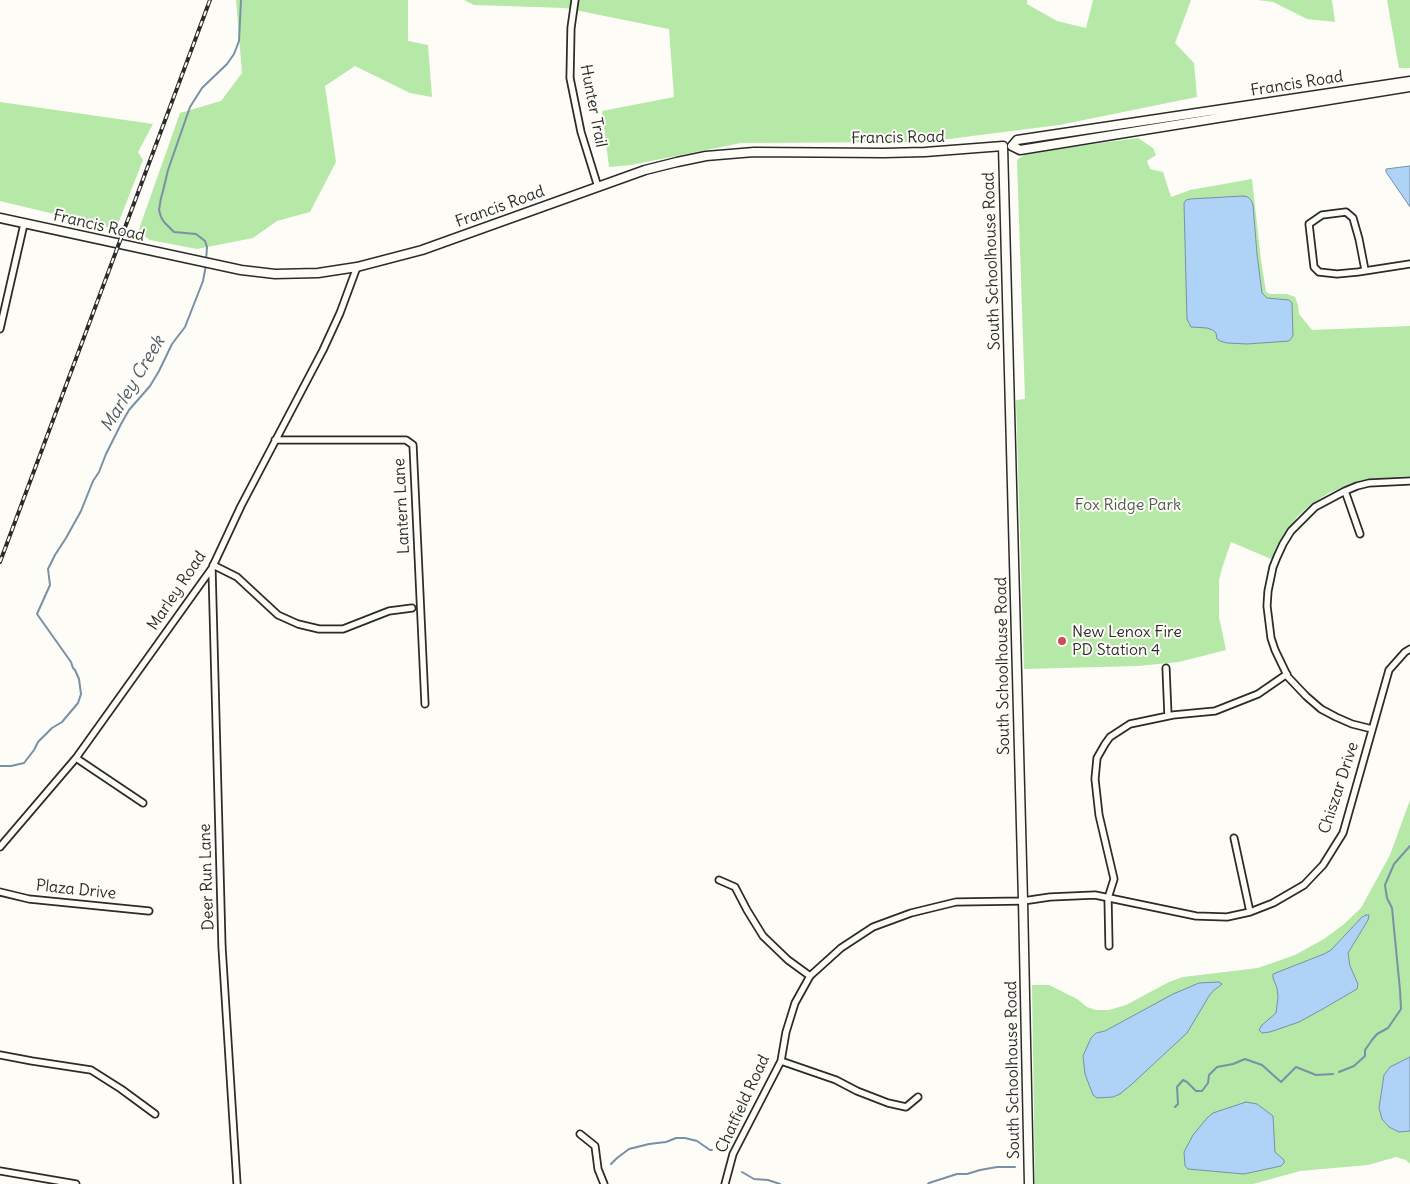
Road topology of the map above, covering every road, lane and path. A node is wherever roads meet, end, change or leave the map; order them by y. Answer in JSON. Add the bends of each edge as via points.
{"nodes":[{"id":1,"x":575,"y":0,"type":"edge"},
{"id":2,"x":1410,"y":81,"type":"edge"},
{"id":3,"x":1410,"y":87,"type":"edge"},
{"id":4,"x":1003,"y":146,"type":"junction"},
{"id":5,"x":1012,"y":146,"type":"junction"},
{"id":6,"x":598,"y":187,"type":"junction"},
{"id":7,"x":0,"y":218,"type":"edge"},
{"id":8,"x":24,"y":224,"type":"junction"},
{"id":9,"x":1410,"y":264,"type":"edge"},
{"id":10,"x":357,"y":267,"type":"junction"},
{"id":11,"x":1365,"y":270,"type":"junction"},
{"id":12,"x":0,"y":329,"type":"edge"},
{"id":13,"x":275,"y":440,"type":"junction"},
{"id":14,"x":1410,"y":481,"type":"edge"},
{"id":15,"x":1345,"y":491,"type":"junction"},
{"id":16,"x":1360,"y":534,"type":"dead end"},
{"id":17,"x":212,"y":566,"type":"junction"},
{"id":18,"x":412,"y":608,"type":"dead end"},
{"id":19,"x":1410,"y":649,"type":"edge"},
{"id":20,"x":1166,"y":668,"type":"dead end"},
{"id":21,"x":1287,"y":674,"type":"junction"},
{"id":22,"x":425,"y":704,"type":"dead end"},
{"id":23,"x":1168,"y":716,"type":"junction"},
{"id":24,"x":1372,"y":728,"type":"junction"},
{"id":25,"x":76,"y":758,"type":"junction"},
{"id":26,"x":143,"y":803,"type":"dead end"},
{"id":27,"x":1234,"y":838,"type":"dead end"},
{"id":28,"x":0,"y":847,"type":"edge"},
{"id":29,"x":719,"y":880,"type":"dead end"},
{"id":30,"x":0,"y":892,"type":"edge"},
{"id":31,"x":1108,"y":898,"type":"junction"},
{"id":32,"x":1023,"y":901,"type":"junction"},
{"id":33,"x":149,"y":911,"type":"dead end"},
{"id":34,"x":1250,"y":912,"type":"junction"},
{"id":35,"x":1109,"y":946,"type":"dead end"},
{"id":36,"x":810,"y":976,"type":"junction"},
{"id":37,"x":0,"y":1055,"type":"edge"},
{"id":38,"x":781,"y":1062,"type":"junction"},
{"id":39,"x":918,"y":1097,"type":"dead end"},
{"id":40,"x":155,"y":1114,"type":"dead end"},
{"id":41,"x":580,"y":1134,"type":"dead end"},
{"id":42,"x":0,"y":1171,"type":"edge"},
{"id":43,"x":76,"y":1184,"type":"edge"},
{"id":44,"x":237,"y":1184,"type":"edge"},
{"id":45,"x":604,"y":1184,"type":"edge"},
{"id":46,"x":725,"y":1184,"type":"edge"},
{"id":47,"x":1029,"y":1184,"type":"edge"}],
"edges":[{"from":1,"to":6,"type":"street","name":"Hunter Trail","via":[[570,78],[581,132]]},
{"from":2,"to":5,"type":"street","name":"Francis Road","via":[[1017,140]]},
{"from":3,"to":5,"type":"street","name":"Francis Road","via":[[1020,150]]},
{"from":4,"to":5,"type":"street","name":"Francis Road"},
{"from":4,"to":6,"type":"street","name":"Francis Road","via":[[884,153],[706,156],[645,170]]},
{"from":4,"to":32,"type":"street","name":"South Schoolhouse Road"},
{"from":6,"to":10,"type":"street","name":"Francis Road","via":[[422,250]]},
{"from":7,"to":8,"type":"street","name":"Francis Road"},
{"from":8,"to":10,"type":"street","name":"Francis Road","via":[[250,272],[318,273]]},
{"from":8,"to":12,"type":"street"},
{"from":9,"to":11,"type":"street"},
{"from":10,"to":13,"type":"street","name":"Marley Road","via":[[323,350]]},
{"from":11,"to":11,"type":"street","via":[[1338,274],[1319,272],[1314,267],[1309,224],[1322,215],[1346,212],[1353,218]]},
{"from":13,"to":17,"type":"street","name":"Marley Road"},
{"from":13,"to":22,"type":"street","name":"Lantern Lane","via":[[406,440],[413,445]]},
{"from":14,"to":15,"type":"street","via":[[1369,483]]},
{"from":15,"to":16,"type":"street"},
{"from":15,"to":21,"type":"street","via":[[1314,507],[1292,531],[1276,556],[1268,591],[1268,620],[1275,650]]},
{"from":17,"to":18,"type":"street","via":[[237,577],[278,614],[298,624],[319,629],[343,629],[389,612]]},
{"from":17,"to":25,"type":"street","name":"Marley Road"},
{"from":17,"to":44,"type":"street","name":"Deer Run Lane","via":[[222,947]]},
{"from":19,"to":24,"type":"street","name":"Chiszar Drive","via":[[1389,670]]},
{"from":20,"to":23,"type":"street"},
{"from":21,"to":23,"type":"street","via":[[1258,694],[1215,711]]},
{"from":21,"to":24,"type":"street","via":[[1321,709],[1352,724]]},
{"from":23,"to":31,"type":"street","via":[[1130,724],[1110,738],[1097,758],[1095,779],[1099,815],[1114,879]]},
{"from":24,"to":34,"type":"street","name":"Chiszar Drive","via":[[1343,833],[1323,865],[1304,885]]},
{"from":25,"to":26,"type":"street"},
{"from":25,"to":28,"type":"street","name":"Marley Road"},
{"from":27,"to":34,"type":"street"},
{"from":29,"to":36,"type":"street","via":[[735,887],[763,936]]},
{"from":30,"to":33,"type":"street","name":"Plaza Drive","via":[[29,899]]},
{"from":31,"to":32,"type":"street","name":"Chiszar Drive","via":[[1095,895]]},
{"from":31,"to":34,"type":"street","name":"Chiszar Drive","via":[[1196,916],[1227,917]]},
{"from":31,"to":35,"type":"street"},
{"from":32,"to":36,"type":"street","name":"Chatfield Road","via":[[956,902],[912,912],[873,926],[841,948]]},
{"from":32,"to":47,"type":"street","name":"South Schoolhouse Road"},
{"from":36,"to":38,"type":"street","name":"Chatfield Road","via":[[795,1003]]},
{"from":37,"to":40,"type":"street","via":[[91,1070]]},
{"from":38,"to":39,"type":"street","via":[[836,1080],[888,1103],[906,1107]]},
{"from":38,"to":46,"type":"street","name":"Chatfield Road","via":[[732,1154]]},
{"from":41,"to":45,"type":"street","via":[[595,1146]]},
{"from":42,"to":43,"type":"street"}]}
